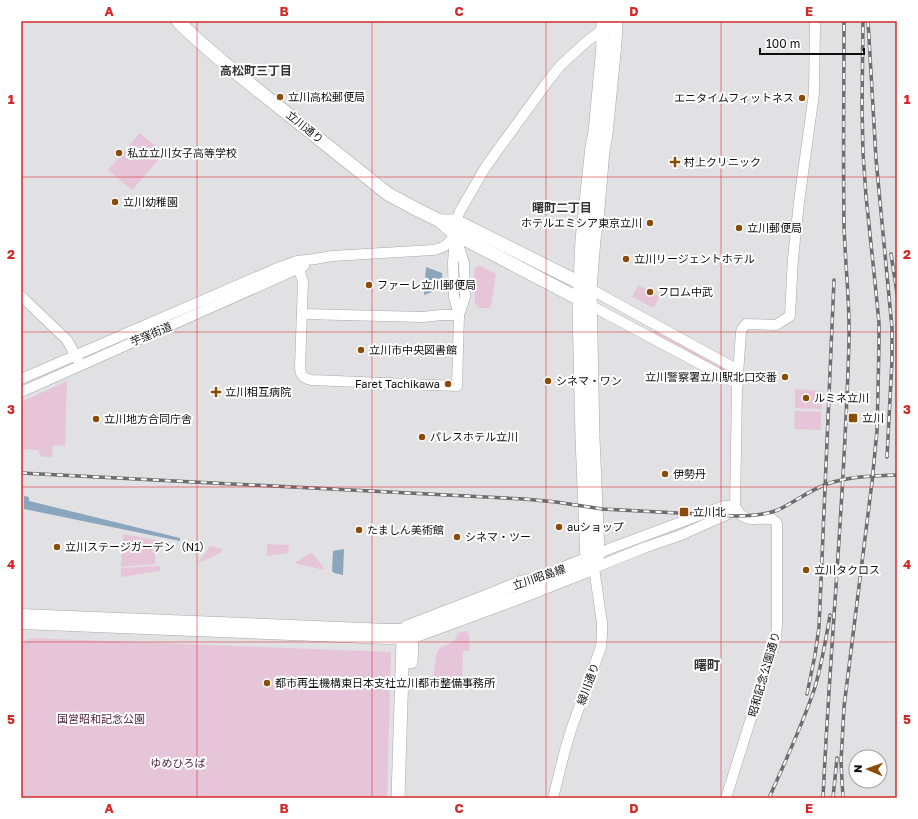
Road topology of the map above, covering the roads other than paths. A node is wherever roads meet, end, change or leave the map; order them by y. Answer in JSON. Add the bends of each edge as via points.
{"nodes":[{"id":1,"x":178,"y":21,"type":"edge"},
{"id":2,"x":616,"y":21,"type":"edge"},
{"id":3,"x":815,"y":25,"type":"dead end"},
{"id":4,"x":602,"y":26,"type":"edge"},
{"id":5,"x":440,"y":221,"type":"junction"},
{"id":6,"x":456,"y":221,"type":"junction"},
{"id":7,"x":455,"y":234,"type":"junction"},
{"id":8,"x":298,"y":265,"type":"junction"},
{"id":9,"x":278,"y":273,"type":"junction"},
{"id":10,"x":585,"y":286,"type":"junction"},
{"id":11,"x":21,"y":296,"type":"edge"},
{"id":12,"x":585,"y":302,"type":"junction"},
{"id":13,"x":302,"y":314,"type":"junction"},
{"id":14,"x":459,"y":315,"type":"junction"},
{"id":15,"x":76,"y":355,"type":"junction"},
{"id":16,"x":81,"y":366,"type":"junction"},
{"id":17,"x":738,"y":370,"type":"junction"},
{"id":18,"x":21,"y":379,"type":"edge"},
{"id":19,"x":738,"y":384,"type":"junction"},
{"id":20,"x":21,"y":392,"type":"edge"},
{"id":21,"x":735,"y":506,"type":"junction"},
{"id":22,"x":593,"y":560,"type":"junction"},
{"id":23,"x":21,"y":614,"type":"edge"},
{"id":24,"x":21,"y":624,"type":"edge"},
{"id":25,"x":407,"y":634,"type":"junction"},
{"id":26,"x":398,"y":798,"type":"edge"},
{"id":27,"x":408,"y":798,"type":"edge"},
{"id":28,"x":553,"y":798,"type":"edge"},
{"id":29,"x":726,"y":798,"type":"edge"}],
"edges":[{"from":1,"to":5,"type":"main road","name":"立川通り","via":[[234,72],[388,194]]},
{"from":2,"to":4,"type":"main road"},
{"from":2,"to":10,"type":"main road","via":[[597,220]]},
{"from":3,"to":17,"type":"street","via":[[814,93],[798,202],[790,316],[776,325],[744,326],[741,332]]},
{"from":4,"to":6,"type":"street","via":[[548,81],[485,168]]},
{"from":4,"to":10,"type":"main road","via":[[603,46],[595,132],[582,240]]},
{"from":5,"to":6,"type":"main road"},
{"from":5,"to":7,"type":"main road"},
{"from":6,"to":7,"type":"street"},
{"from":6,"to":10,"type":"main road"},
{"from":7,"to":8,"type":"street","via":[[446,246],[439,249],[332,256]]},
{"from":7,"to":12,"type":"main road"},
{"from":7,"to":14,"type":"street","via":[[454,297]]},
{"from":8,"to":9,"type":"street"},
{"from":8,"to":13,"type":"street","via":[[303,282]]},
{"from":9,"to":15,"type":"street","name":"芋窪街道"},
{"from":9,"to":16,"type":"street","name":"芋窪街道"},
{"from":10,"to":12,"type":"main road"},
{"from":10,"to":17,"type":"street"},
{"from":11,"to":15,"type":"street","via":[[67,340]]},
{"from":12,"to":19,"type":"street"},
{"from":12,"to":22,"type":"main road","via":[[593,438]]},
{"from":13,"to":14,"type":"street","via":[[423,317]]},
{"from":13,"to":14,"type":"street","via":[[300,366],[301,374],[308,379],[457,386]]},
{"from":15,"to":16,"type":"street"},
{"from":15,"to":18,"type":"street","name":"芋窪街道"},
{"from":16,"to":20,"type":"street","name":"芋窪街道"},
{"from":17,"to":19,"type":"street"},
{"from":19,"to":21,"type":"street"},
{"from":21,"to":22,"type":"street","via":[[724,506]]},
{"from":21,"to":22,"type":"street","via":[[726,516],[681,535],[639,550]]},
{"from":21,"to":29,"type":"street","name":"昭和記念公園通り","via":[[746,518],[772,519],[777,524],[777,624],[774,645]]},
{"from":22,"to":25,"type":"main road","name":"立川昭島線","via":[[523,596]]},
{"from":22,"to":28,"type":"street","name":"緑川通り","via":[[602,623],[601,647],[572,727]]},
{"from":23,"to":25,"type":"street","via":[[401,629]]},
{"from":24,"to":25,"type":"street","via":[[389,639]]},
{"from":25,"to":26,"type":"main road"},
{"from":25,"to":27,"type":"main road"}]}
